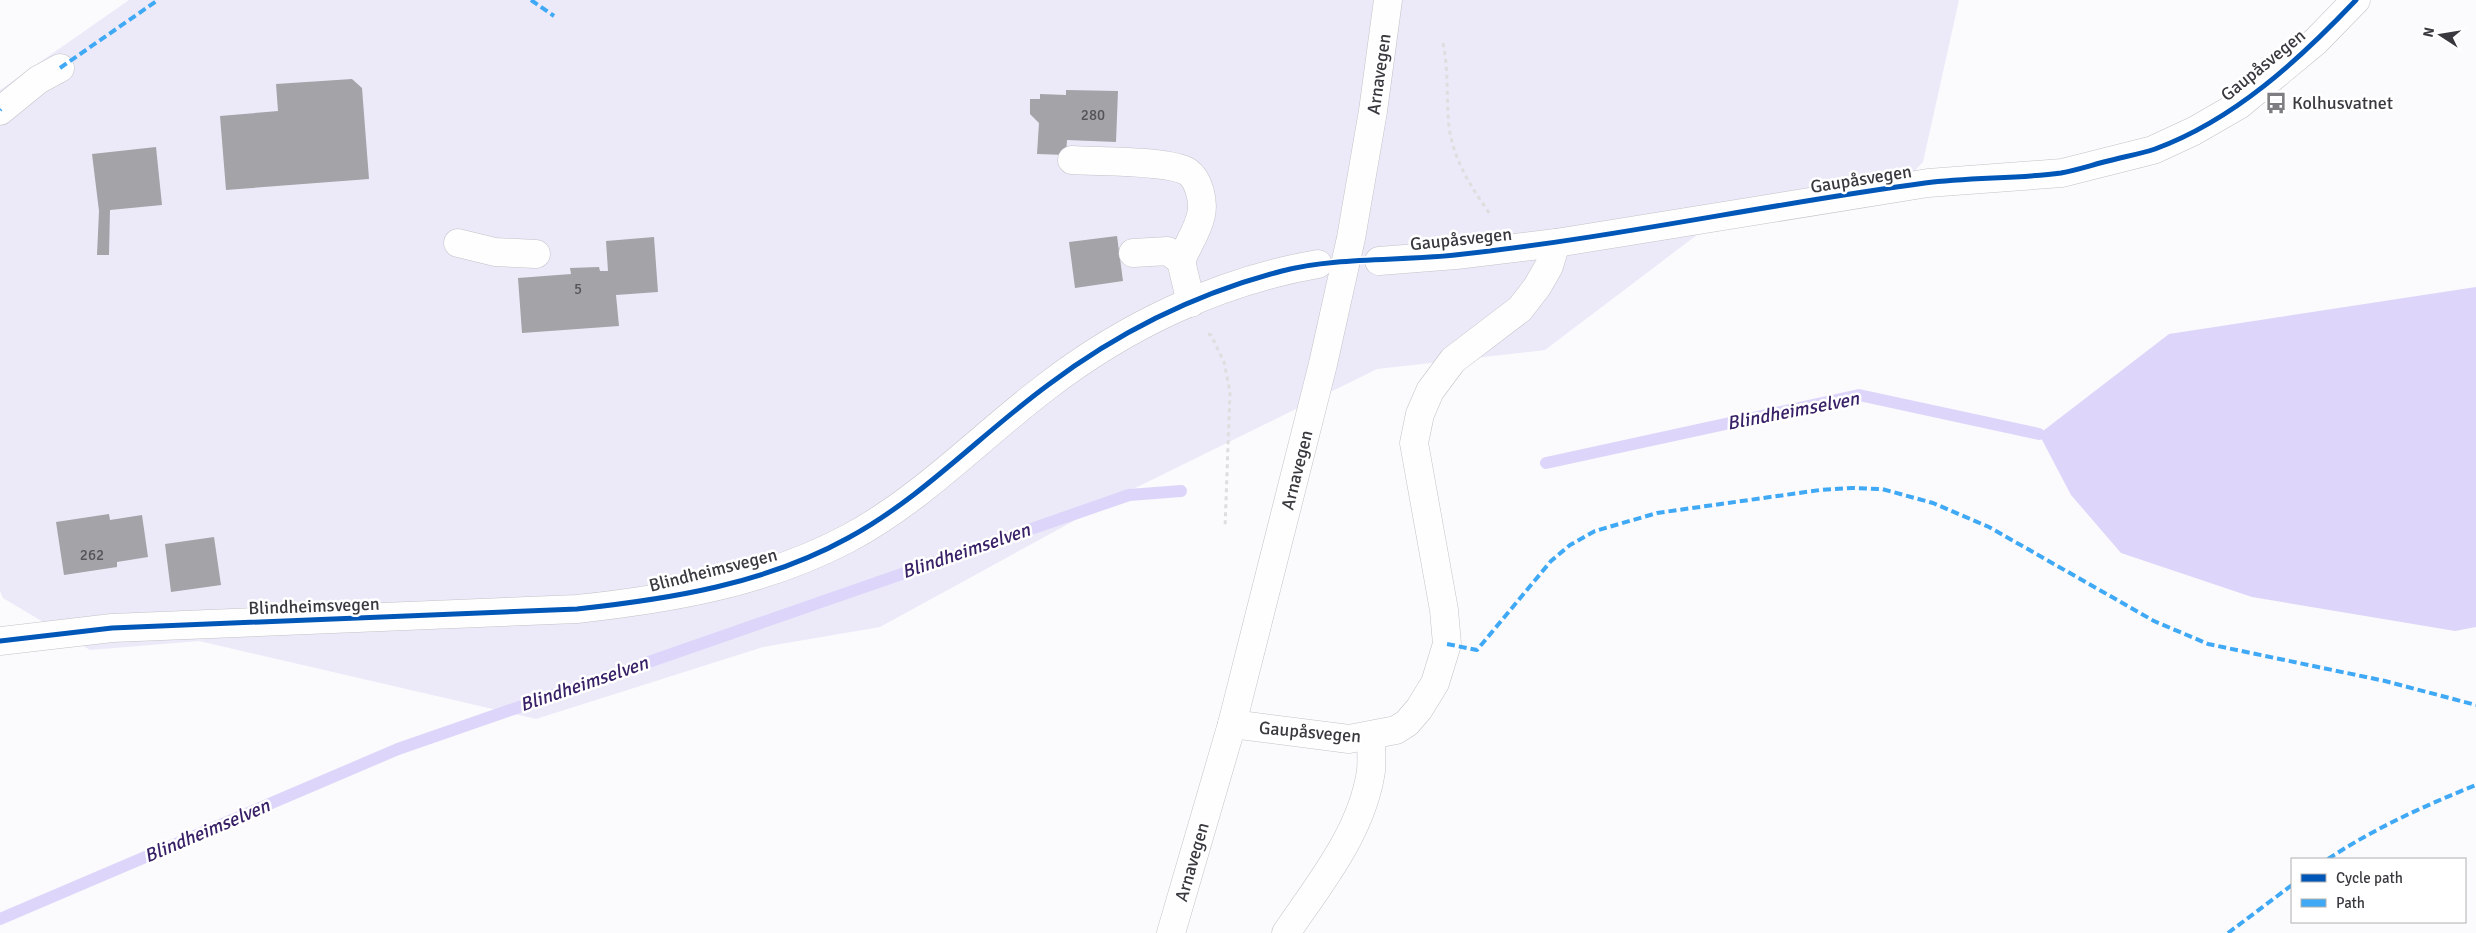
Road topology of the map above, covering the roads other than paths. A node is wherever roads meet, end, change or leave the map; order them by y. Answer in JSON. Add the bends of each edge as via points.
{"nodes":[{"id":1,"x":1388,"y":0,"type":"edge"},
{"id":2,"x":2356,"y":0,"type":"edge"},
{"id":3,"x":60,"y":68,"type":"dead end"},
{"id":4,"x":0,"y":111,"type":"edge"},
{"id":5,"x":1072,"y":160,"type":"dead end"},
{"id":6,"x":458,"y":243,"type":"dead end"},
{"id":7,"x":1556,"y":243,"type":"junction"},
{"id":8,"x":1133,"y":253,"type":"dead end"},
{"id":9,"x":536,"y":254,"type":"dead end"},
{"id":10,"x":1181,"y":261,"type":"junction"},
{"id":11,"x":1379,"y":261,"type":"dead end"},
{"id":12,"x":1318,"y":264,"type":"dead end"},
{"id":13,"x":1191,"y":303,"type":"junction"},
{"id":14,"x":0,"y":640,"type":"edge"},
{"id":15,"x":1232,"y":724,"type":"junction"},
{"id":16,"x":1371,"y":736,"type":"junction"},
{"id":17,"x":1171,"y":933,"type":"edge"},
{"id":18,"x":1286,"y":933,"type":"edge"}],
"edges":[{"from":1,"to":15,"type":"main road","name":"Arnavegen","via":[[1374,111],[1349,247],[1321,373]]},
{"from":2,"to":7,"type":"main road","name":"Gaupåsvegen","via":[[2315,42],[2239,105],[2153,150],[2062,173],[1928,182]]},
{"from":3,"to":4,"type":"main road","via":[[38,80]]},
{"from":5,"to":10,"type":"main road","via":[[1163,165],[1186,171],[1196,180],[1201,214]]},
{"from":6,"to":9,"type":"main road","via":[[496,252]]},
{"from":7,"to":11,"type":"main road","name":"Gaupåsvegen"},
{"from":7,"to":16,"type":"main road","name":"Gaupåsvegen","via":[[1549,266],[1526,302],[1453,360],[1430,391],[1420,414],[1414,443],[1444,610],[1446,644],[1435,684],[1419,709],[1396,730]]},
{"from":8,"to":10,"type":"main road","via":[[1168,250]]},
{"from":10,"to":13,"type":"main road"},
{"from":12,"to":13,"type":"main road","name":"Blindheimsvegen","via":[[1283,270]]},
{"from":13,"to":14,"type":"main road","name":"Blindheimsvegen","via":[[1143,323],[1100,348],[1046,387],[906,502],[848,538],[795,564],[712,588],[649,601],[577,609],[112,628]]},
{"from":15,"to":16,"type":"main road","name":"Gaupåsvegen","via":[[1349,738]]},
{"from":15,"to":17,"type":"main road","name":"Arnavegen"},
{"from":16,"to":18,"type":"main road","via":[[1371,771],[1345,846]]}]}
